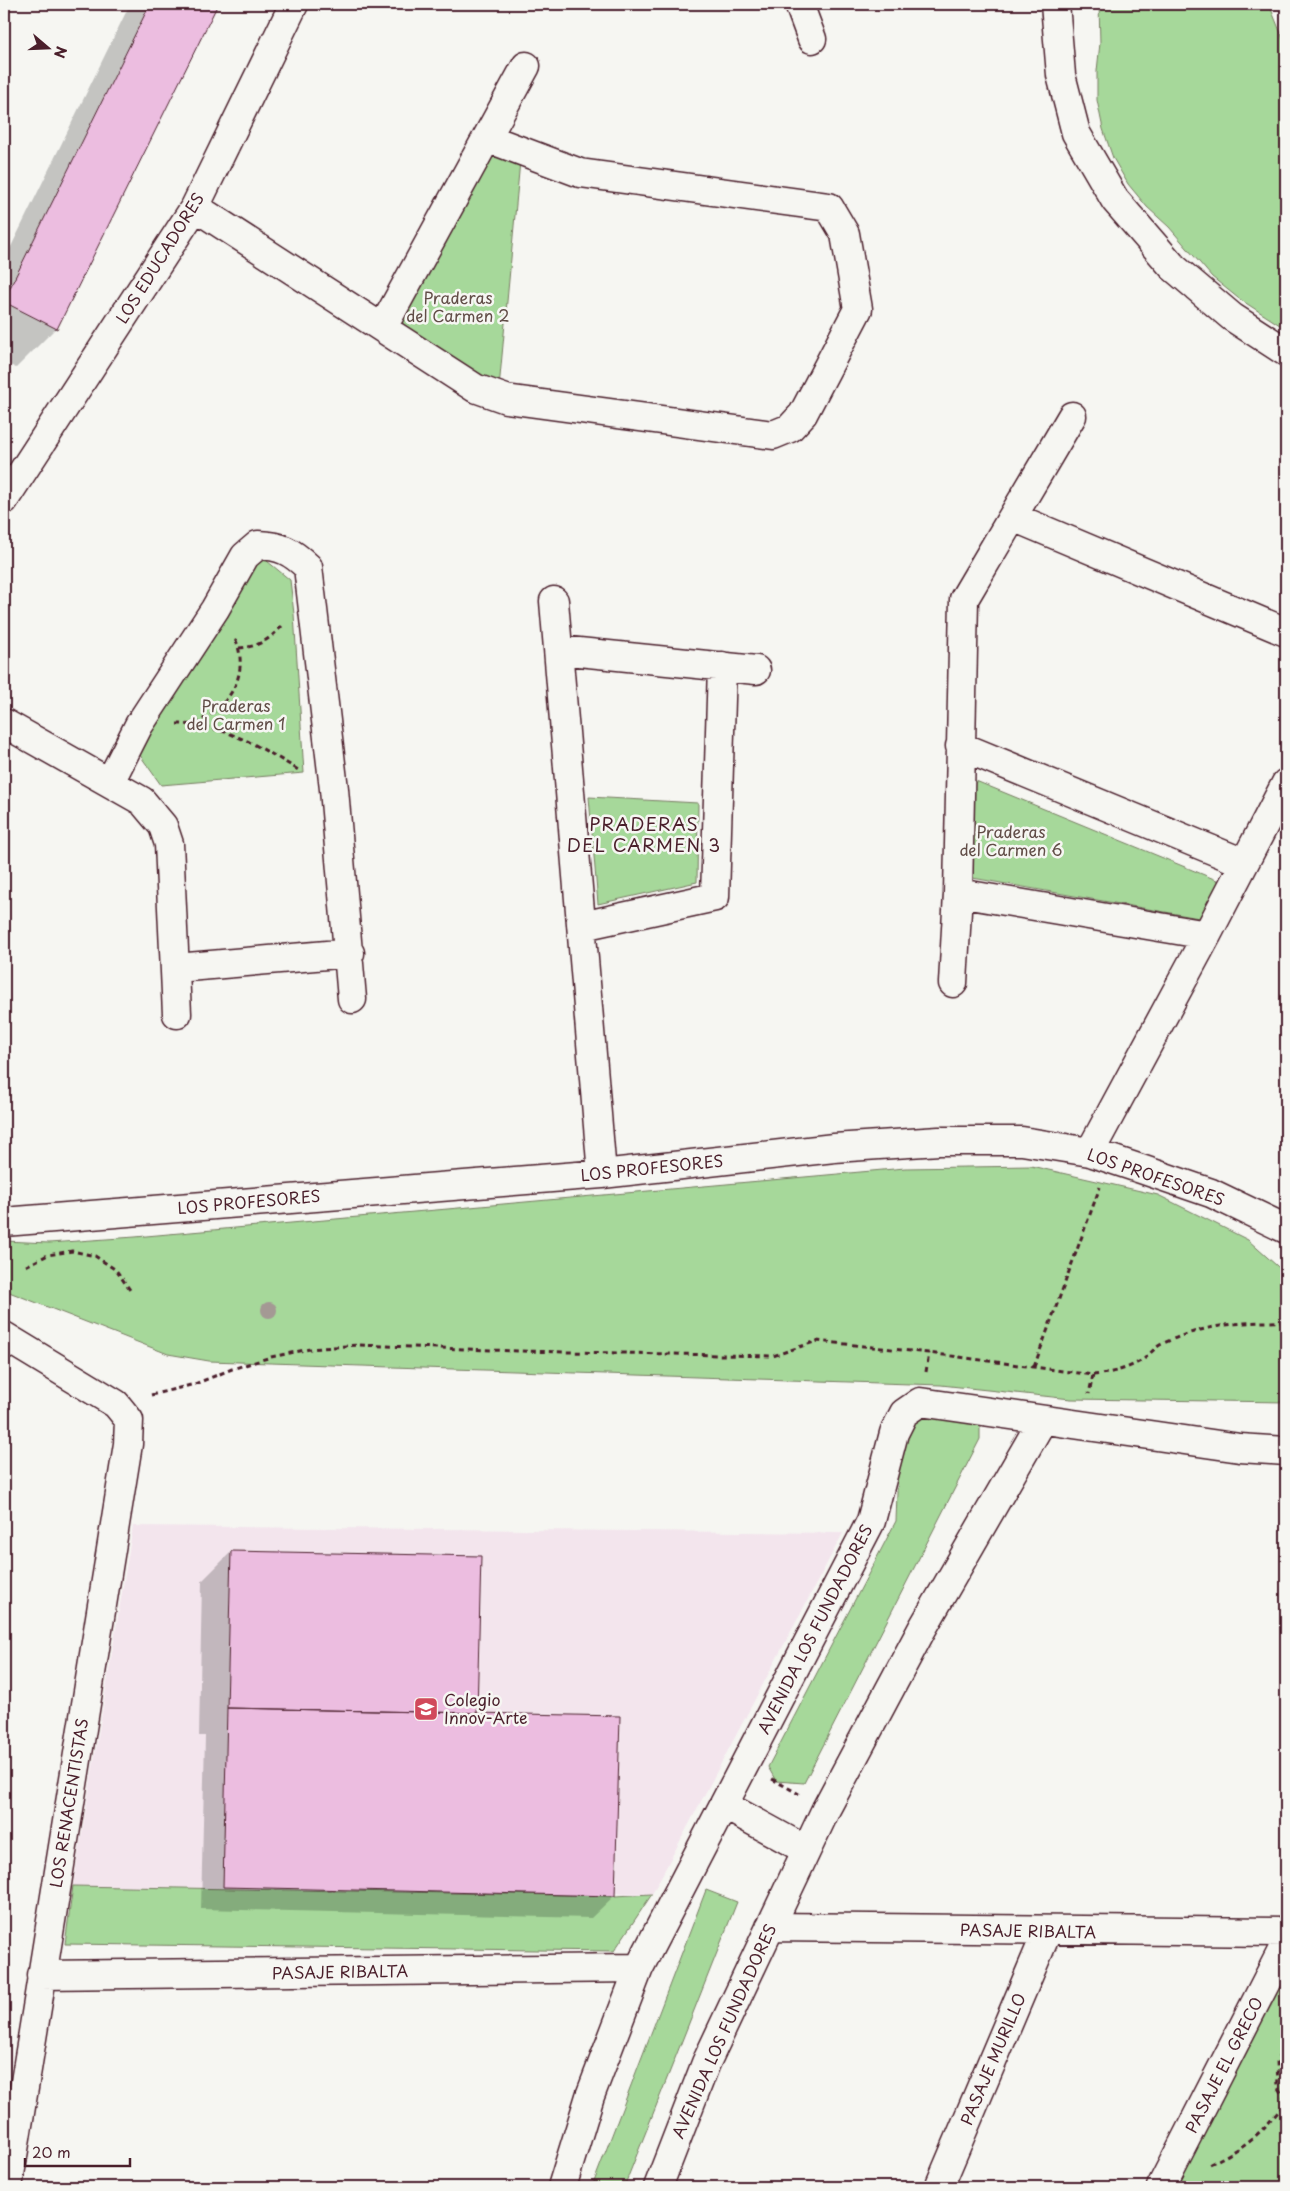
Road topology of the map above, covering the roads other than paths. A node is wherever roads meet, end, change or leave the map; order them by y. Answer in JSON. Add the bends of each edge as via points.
{"nodes":[{"id":1,"x":294,"y":4,"type":"edge"},
{"id":2,"x":798,"y":4,"type":"edge"},
{"id":3,"x":1055,"y":4,"type":"edge"},
{"id":4,"x":812,"y":39,"type":"dead end"},
{"id":5,"x":526,"y":66,"type":"dead end"},
{"id":6,"x":487,"y":138,"type":"junction"},
{"id":7,"x":195,"y":206,"type":"junction"},
{"id":8,"x":383,"y":327,"type":"junction"},
{"id":9,"x":1286,"y":352,"type":"edge"},
{"id":10,"x":1072,"y":416,"type":"dead end"},
{"id":11,"x":4,"y":500,"type":"edge"},
{"id":12,"x":1012,"y":518,"type":"junction"},
{"id":13,"x":554,"y":601,"type":"dead end"},
{"id":14,"x":1286,"y":632,"type":"edge"},
{"id":15,"x":559,"y":650,"type":"junction"},
{"id":16,"x":722,"y":666,"type":"junction"},
{"id":17,"x":756,"y":670,"type":"dead end"},
{"id":18,"x":4,"y":723,"type":"edge"},
{"id":19,"x":960,"y":746,"type":"junction"},
{"id":20,"x":110,"y":782,"type":"junction"},
{"id":21,"x":1286,"y":783,"type":"edge"},
{"id":22,"x":1244,"y":863,"type":"junction"},
{"id":23,"x":958,"y":893,"type":"junction"},
{"id":24,"x":582,"y":926,"type":"junction"},
{"id":25,"x":1207,"y":935,"type":"junction"},
{"id":26,"x":350,"y":953,"type":"junction"},
{"id":27,"x":176,"y":968,"type":"junction"},
{"id":28,"x":953,"y":983,"type":"dead end"},
{"id":29,"x":352,"y":999,"type":"dead end"},
{"id":30,"x":177,"y":1014,"type":"dead end"},
{"id":31,"x":1100,"y":1156,"type":"junction"},
{"id":32,"x":602,"y":1174,"type":"junction"},
{"id":33,"x":4,"y":1222,"type":"edge"},
{"id":34,"x":1286,"y":1229,"type":"edge"},
{"id":35,"x":4,"y":1336,"type":"edge"},
{"id":36,"x":1042,"y":1421,"type":"junction"},
{"id":37,"x":1286,"y":1451,"type":"edge"},
{"id":38,"x":724,"y":1805,"type":"junction"},
{"id":39,"x":806,"y":1850,"type":"junction"},
{"id":40,"x":770,"y":1927,"type":"junction"},
{"id":41,"x":1047,"y":1932,"type":"junction"},
{"id":42,"x":1286,"y":1932,"type":"edge"},
{"id":43,"x":1286,"y":1943,"type":"edge"},
{"id":44,"x":639,"y":1968,"type":"junction"},
{"id":45,"x":41,"y":1975,"type":"junction"},
{"id":46,"x":8,"y":2187,"type":"edge"},
{"id":47,"x":562,"y":2187,"type":"edge"},
{"id":48,"x":658,"y":2187,"type":"edge"},
{"id":49,"x":939,"y":2187,"type":"edge"},
{"id":50,"x":1161,"y":2187,"type":"edge"}],
"edges":[{"from":1,"to":7,"type":"street","name":"LOS EDUCADORES"},
{"from":2,"to":4,"type":"street"},
{"from":3,"to":9,"type":"street","via":[[1061,75],[1076,133],[1115,200],[1173,268],[1232,317]]},
{"from":5,"to":6,"type":"street"},
{"from":6,"to":8,"type":"street"},
{"from":6,"to":8,"type":"street","via":[[580,173],[830,207],[845,234],[858,309],[803,414],[790,428],[773,435],[506,399],[475,388]]},
{"from":7,"to":8,"type":"street"},
{"from":7,"to":11,"type":"street","name":"LOS EDUCADORES"},
{"from":10,"to":12,"type":"street"},
{"from":12,"to":14,"type":"street"},
{"from":12,"to":19,"type":"street","via":[[964,599]]},
{"from":13,"to":15,"type":"street"},
{"from":15,"to":16,"type":"street"},
{"from":15,"to":24,"type":"street"},
{"from":16,"to":17,"type":"street"},
{"from":16,"to":24,"type":"street","via":[[715,897]]},
{"from":18,"to":20,"type":"street"},
{"from":19,"to":22,"type":"street"},
{"from":19,"to":23,"type":"street"},
{"from":20,"to":26,"type":"street","via":[[139,725],[215,609],[244,556],[258,544],[277,545],[295,555],[308,567]]},
{"from":20,"to":27,"type":"street","via":[[142,801],[163,826],[169,844]]},
{"from":21,"to":22,"type":"street"},
{"from":22,"to":25,"type":"street"},
{"from":23,"to":25,"type":"street"},
{"from":23,"to":28,"type":"street"},
{"from":24,"to":32,"type":"street"},
{"from":25,"to":31,"type":"street"},
{"from":26,"to":27,"type":"street"},
{"from":26,"to":29,"type":"street"},
{"from":27,"to":30,"type":"street"},
{"from":31,"to":32,"type":"street","name":"LOS PROFESORES","via":[[1022,1141],[939,1141],[834,1148]]},
{"from":31,"to":34,"type":"street","name":"LOS PROFESORES","via":[[1211,1193]]},
{"from":32,"to":33,"type":"street","name":"LOS PROFESORES"},
{"from":35,"to":45,"type":"street","name":"LOS RENACENTISTAS","via":[[123,1412],[128,1444]]},
{"from":36,"to":37,"type":"street","name":"AVENIDA LOS FUNDADORES","via":[[1240,1448]]},
{"from":36,"to":38,"type":"street","name":"AVENIDA LOS FUNDADORES","via":[[920,1402],[904,1413],[894,1433],[872,1521]]},
{"from":36,"to":39,"type":"street","name":"AVENIDA LOS FUNDADORES","via":[[922,1629]]},
{"from":38,"to":39,"type":"street"},
{"from":38,"to":44,"type":"street","name":"AVENIDA LOS FUNDADORES"},
{"from":39,"to":40,"type":"street","name":"AVENIDA LOS FUNDADORES"},
{"from":40,"to":41,"type":"street","name":"PASAJE RIBALTA"},
{"from":40,"to":48,"type":"street","name":"AVENIDA LOS FUNDADORES","via":[[706,2063]]},
{"from":41,"to":42,"type":"street","name":"PASAJE RIBALTA"},
{"from":41,"to":49,"type":"street","name":"PASAJE MURILLO"},
{"from":43,"to":50,"type":"street","name":"PASAJE EL GRECO"},
{"from":44,"to":45,"type":"street","name":"PASAJE RIBALTA"},
{"from":44,"to":47,"type":"street","name":"AVENIDA LOS FUNDADORES","via":[[590,2096]]},
{"from":45,"to":46,"type":"street","name":"LOS RENACENTISTAS"}]}
